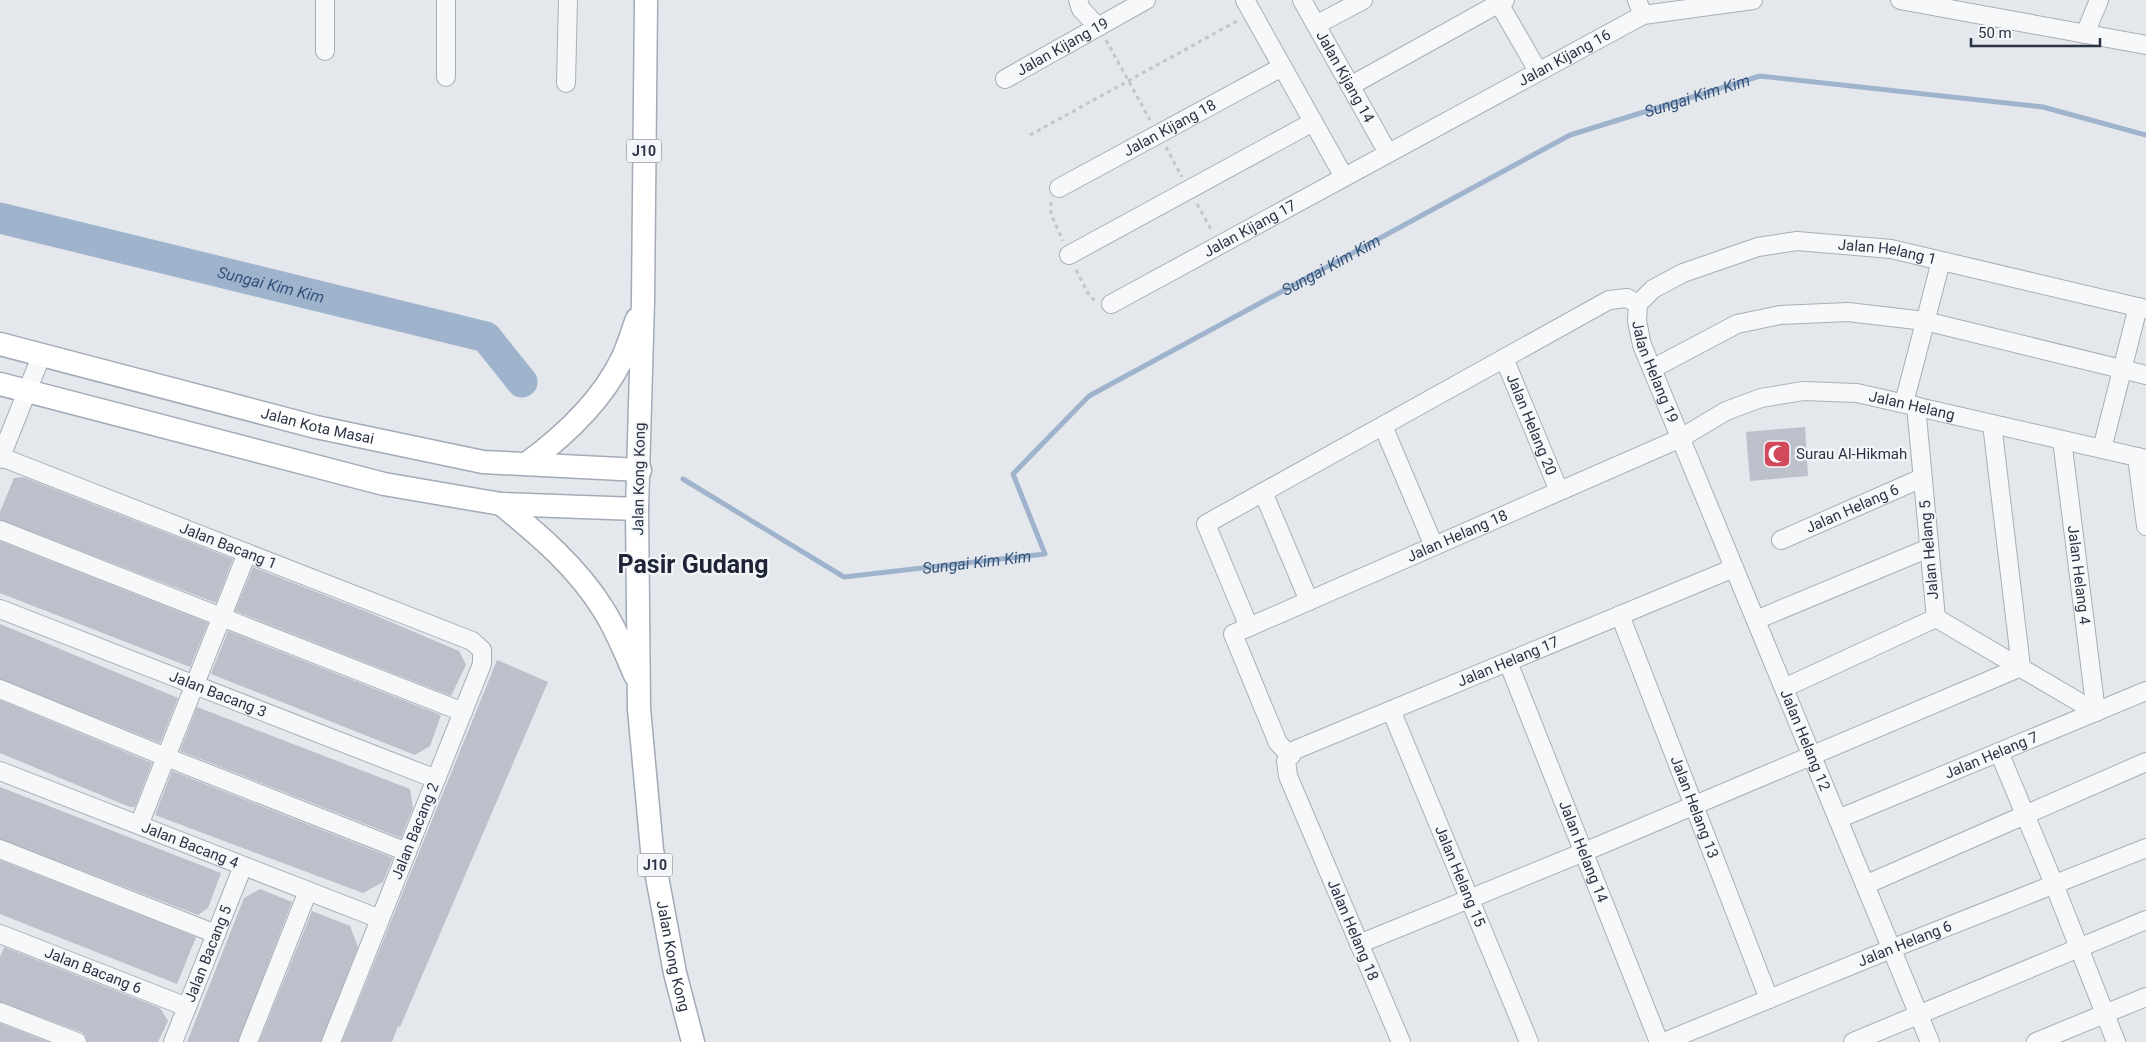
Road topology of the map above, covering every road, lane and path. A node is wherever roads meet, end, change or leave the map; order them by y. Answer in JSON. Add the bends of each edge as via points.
{"nodes":[{"id":1,"x":325,"y":0,"type":"edge"},
{"id":2,"x":446,"y":0,"type":"edge"},
{"id":3,"x":568,"y":0,"type":"edge"},
{"id":4,"x":646,"y":0,"type":"edge"},
{"id":5,"x":1078,"y":0,"type":"edge"},
{"id":6,"x":1146,"y":0,"type":"edge"},
{"id":7,"x":1302,"y":0,"type":"edge"},
{"id":8,"x":1363,"y":0,"type":"edge"},
{"id":9,"x":1753,"y":0,"type":"edge"},
{"id":10,"x":1900,"y":0,"type":"edge"},
{"id":11,"x":2099,"y":0,"type":"edge"},
{"id":12,"x":1500,"y":1,"type":"edge"},
{"id":13,"x":1248,"y":6,"type":"edge"},
{"id":14,"x":1640,"y":7,"type":"edge"},
{"id":15,"x":1987,"y":8,"type":"edge"},
{"id":16,"x":1316,"y":25,"type":"junction"},
{"id":17,"x":1098,"y":27,"type":"junction"},
{"id":18,"x":2085,"y":34,"type":"junction"},
{"id":19,"x":2146,"y":45,"type":"edge"},
{"id":20,"x":325,"y":51,"type":"dead end"},
{"id":21,"x":1282,"y":67,"type":"junction"},
{"id":22,"x":1538,"y":72,"type":"junction"},
{"id":23,"x":446,"y":77,"type":"dead end"},
{"id":24,"x":1005,"y":79,"type":"dead end"},
{"id":25,"x":566,"y":83,"type":"dead end"},
{"id":26,"x":1350,"y":86,"type":"junction"},
{"id":27,"x":1313,"y":122,"type":"junction"},
{"id":28,"x":1030,"y":135,"type":"dead end"},
{"id":29,"x":1388,"y":153,"type":"junction"},
{"id":30,"x":1344,"y":177,"type":"junction"},
{"id":31,"x":1058,"y":188,"type":"dead end"},
{"id":32,"x":1069,"y":256,"type":"dead end"},
{"id":33,"x":1941,"y":260,"type":"junction"},
{"id":34,"x":643,"y":301,"type":"junction"},
{"id":35,"x":1111,"y":304,"type":"dead end"},
{"id":36,"x":1638,"y":304,"type":"junction"},
{"id":37,"x":2142,"y":308,"type":"edge"},
{"id":38,"x":1925,"y":321,"type":"junction"},
{"id":39,"x":0,"y":344,"type":"edge"},
{"id":40,"x":42,"y":354,"type":"junction"},
{"id":41,"x":1504,"y":358,"type":"junction"},
{"id":42,"x":1652,"y":369,"type":"junction"},
{"id":43,"x":2122,"y":369,"type":"junction"},
{"id":44,"x":2146,"y":375,"type":"edge"},
{"id":45,"x":0,"y":384,"type":"edge"},
{"id":46,"x":27,"y":391,"type":"junction"},
{"id":47,"x":1910,"y":404,"type":"junction"},
{"id":48,"x":1992,"y":424,"type":"junction"},
{"id":49,"x":1383,"y":426,"type":"junction"},
{"id":50,"x":1681,"y":438,"type":"junction"},
{"id":51,"x":2062,"y":440,"type":"junction"},
{"id":52,"x":2102,"y":449,"type":"junction"},
{"id":53,"x":0,"y":458,"type":"edge"},
{"id":54,"x":2142,"y":458,"type":"edge"},
{"id":55,"x":526,"y":464,"type":"junction"},
{"id":56,"x":640,"y":470,"type":"junction"},
{"id":57,"x":1922,"y":478,"type":"junction"},
{"id":58,"x":1559,"y":491,"type":"junction"},
{"id":59,"x":1263,"y":492,"type":"junction"},
{"id":60,"x":501,"y":504,"type":"junction"},
{"id":61,"x":637,"y":509,"type":"junction"},
{"id":62,"x":2146,"y":526,"type":"edge"},
{"id":63,"x":0,"y":530,"type":"edge"},
{"id":64,"x":1781,"y":540,"type":"dead end"},
{"id":65,"x":1434,"y":546,"type":"junction"},
{"id":66,"x":1929,"y":548,"type":"junction"},
{"id":67,"x":247,"y":553,"type":"junction"},
{"id":68,"x":1734,"y":568,"type":"junction"},
{"id":69,"x":1309,"y":601,"type":"junction"},
{"id":70,"x":0,"y":609,"type":"edge"},
{"id":71,"x":1620,"y":615,"type":"junction"},
{"id":72,"x":222,"y":617,"type":"junction"},
{"id":73,"x":1936,"y":618,"type":"junction"},
{"id":74,"x":1756,"y":620,"type":"junction"},
{"id":75,"x":1249,"y":627,"type":"junction"},
{"id":76,"x":454,"y":634,"type":"joint"},
{"id":77,"x":1508,"y":662,"type":"junction"},
{"id":78,"x":2020,"y":667,"type":"junction"},
{"id":79,"x":194,"y":685,"type":"junction"},
{"id":80,"x":639,"y":685,"type":"junction"},
{"id":81,"x":1784,"y":688,"type":"junction"},
{"id":82,"x":0,"y":689,"type":"edge"},
{"id":83,"x":2146,"y":691,"type":"edge"},
{"id":84,"x":1391,"y":710,"type":"junction"},
{"id":85,"x":463,"y":712,"type":"junction"},
{"id":86,"x":2096,"y":712,"type":"junction"},
{"id":87,"x":1999,"y":752,"type":"junction"},
{"id":88,"x":1812,"y":756,"type":"junction"},
{"id":89,"x":166,"y":757,"type":"junction"},
{"id":90,"x":1289,"y":759,"type":"junction"},
{"id":91,"x":2146,"y":762,"type":"edge"},
{"id":92,"x":0,"y":771,"type":"edge"},
{"id":93,"x":436,"y":779,"type":"junction"},
{"id":94,"x":1694,"y":805,"type":"junction"},
{"id":95,"x":2025,"y":815,"type":"junction"},
{"id":96,"x":1838,"y":819,"type":"junction"},
{"id":97,"x":139,"y":825,"type":"junction"},
{"id":98,"x":2146,"y":848,"type":"edge"},
{"id":99,"x":0,"y":849,"type":"edge"},
{"id":100,"x":407,"y":852,"type":"junction"},
{"id":101,"x":1584,"y":852,"type":"junction"},
{"id":102,"x":243,"y":866,"type":"junction"},
{"id":103,"x":2054,"y":884,"type":"junction"},
{"id":104,"x":1865,"y":885,"type":"junction"},
{"id":105,"x":308,"y":892,"type":"junction"},
{"id":106,"x":1469,"y":898,"type":"junction"},
{"id":107,"x":380,"y":919,"type":"junction"},
{"id":108,"x":2146,"y":920,"type":"edge"},
{"id":109,"x":0,"y":934,"type":"edge"},
{"id":110,"x":216,"y":934,"type":"junction"},
{"id":111,"x":1359,"y":944,"type":"junction"},
{"id":112,"x":2079,"y":947,"type":"junction"},
{"id":113,"x":1891,"y":949,"type":"junction"},
{"id":114,"x":2146,"y":997,"type":"edge"},
{"id":115,"x":1769,"y":999,"type":"junction"},
{"id":116,"x":187,"y":1007,"type":"junction"},
{"id":117,"x":0,"y":1012,"type":"edge"},
{"id":118,"x":2105,"y":1014,"type":"junction"},
{"id":119,"x":1919,"y":1016,"type":"junction"},
{"id":120,"x":77,"y":1042,"type":"edge"},
{"id":121,"x":173,"y":1042,"type":"edge"},
{"id":122,"x":248,"y":1042,"type":"edge"},
{"id":123,"x":331,"y":1042,"type":"edge"},
{"id":124,"x":693,"y":1042,"type":"edge"},
{"id":125,"x":1401,"y":1042,"type":"edge"},
{"id":126,"x":1529,"y":1042,"type":"edge"},
{"id":127,"x":1664,"y":1042,"type":"edge"},
{"id":128,"x":1853,"y":1042,"type":"edge"},
{"id":129,"x":1930,"y":1042,"type":"edge"},
{"id":130,"x":2036,"y":1042,"type":"edge"},
{"id":131,"x":2116,"y":1042,"type":"edge"}],
"edges":[{"from":1,"to":20,"type":"street"},
{"from":2,"to":23,"type":"street"},
{"from":3,"to":25,"type":"street"},
{"from":4,"to":34,"type":"main road","name":"Jalan Kong Kong","number":"J10"},
{"from":5,"to":17,"type":"street","via":[[1081,9]]},
{"from":6,"to":17,"type":"street","name":"Jalan Kijang 19"},
{"from":7,"to":16,"type":"street","name":"Jalan Kijang 14"},
{"from":8,"to":16,"type":"street"},
{"from":9,"to":14,"type":"street","name":"Jalan Kijang 16"},
{"from":10,"to":15,"type":"street"},
{"from":11,"to":18,"type":"street"},
{"from":12,"to":22,"type":"street"},
{"from":12,"to":26,"type":"street"},
{"from":13,"to":21,"type":"street"},
{"from":13,"to":28,"type":"path"},
{"from":14,"to":22,"type":"street","name":"Jalan Kijang 16"},
{"from":15,"to":18,"type":"street"},
{"from":16,"to":26,"type":"street","name":"Jalan Kijang 14"},
{"from":17,"to":24,"type":"street","name":"Jalan Kijang 19"},
{"from":18,"to":19,"type":"street"},
{"from":21,"to":27,"type":"street"},
{"from":21,"to":31,"type":"street","name":"Jalan Kijang 18"},
{"from":22,"to":29,"type":"street","name":"Jalan Kijang 16"},
{"from":26,"to":29,"type":"street","name":"Jalan Kijang 14"},
{"from":27,"to":30,"type":"street"},
{"from":27,"to":32,"type":"street"},
{"from":29,"to":30,"type":"street","name":"Jalan Kijang 17"},
{"from":30,"to":35,"type":"street","name":"Jalan Kijang 17"},
{"from":33,"to":36,"type":"street","name":"Jalan Helang 1","via":[[1891,249],[1797,241],[1758,247],[1683,273],[1653,289]]},
{"from":33,"to":37,"type":"street","name":"Jalan Helang 1"},
{"from":33,"to":38,"type":"street","name":"Jalan Helang 5"},
{"from":34,"to":55,"type":"main road","via":[[622,359],[609,381],[555,443]]},
{"from":34,"to":56,"type":"main road","name":"Jalan Kong Kong","number":"J10"},
{"from":36,"to":41,"type":"street","via":[[1627,298],[1608,300]]},
{"from":36,"to":42,"type":"street","name":"Jalan Helang 19","via":[[1636,321]]},
{"from":37,"to":43,"type":"street"},
{"from":38,"to":42,"type":"street","via":[[1848,312],[1780,315],[1738,324]]},
{"from":38,"to":43,"type":"street"},
{"from":38,"to":47,"type":"street","name":"Jalan Helang 5"},
{"from":39,"to":40,"type":"main road","name":"Jalan Kota Masai"},
{"from":40,"to":46,"type":"street"},
{"from":40,"to":55,"type":"main road","name":"Jalan Kota Masai","via":[[316,428],[483,462]]},
{"from":41,"to":49,"type":"street"},
{"from":41,"to":58,"type":"street","name":"Jalan Helang 20"},
{"from":42,"to":50,"type":"street","name":"Jalan Helang 19"},
{"from":43,"to":44,"type":"street"},
{"from":43,"to":52,"type":"street"},
{"from":45,"to":46,"type":"main road"},
{"from":46,"to":53,"type":"street"},
{"from":46,"to":60,"type":"main road","via":[[384,484]]},
{"from":47,"to":48,"type":"street","name":"Jalan Helang"},
{"from":47,"to":50,"type":"street","name":"Jalan Helang","via":[[1857,392],[1803,391],[1761,398],[1735,408]]},
{"from":47,"to":57,"type":"street","name":"Jalan Helang 5"},
{"from":48,"to":51,"type":"street","name":"Jalan Helang"},
{"from":48,"to":78,"type":"street"},
{"from":49,"to":59,"type":"street"},
{"from":49,"to":65,"type":"street"},
{"from":50,"to":58,"type":"street","name":"Jalan Helang 18"},
{"from":50,"to":68,"type":"street","name":"Jalan Helang 12"},
{"from":51,"to":52,"type":"street","name":"Jalan Helang"},
{"from":51,"to":86,"type":"street","name":"Jalan Helang 4"},
{"from":52,"to":54,"type":"street","name":"Jalan Helang"},
{"from":53,"to":67,"type":"street","name":"Jalan Bacang 1"},
{"from":54,"to":62,"type":"street"},
{"from":55,"to":56,"type":"main road","name":"Jalan Kota Masai"},
{"from":56,"to":61,"type":"main road","name":"Jalan Kong Kong","number":"J10"},
{"from":57,"to":64,"type":"street","name":"Jalan Helang 6"},
{"from":57,"to":66,"type":"street","name":"Jalan Helang 5"},
{"from":58,"to":65,"type":"street","name":"Jalan Helang 18"},
{"from":59,"to":69,"type":"street"},
{"from":59,"to":75,"type":"street","via":[[1206,524]]},
{"from":60,"to":61,"type":"main road"},
{"from":60,"to":80,"type":"main road","via":[[532,530],[584,583],[619,637]]},
{"from":61,"to":80,"type":"main road","name":"Jalan Kong Kong","number":"J10"},
{"from":63,"to":72,"type":"street"},
{"from":65,"to":69,"type":"street","name":"Jalan Helang 18"},
{"from":66,"to":73,"type":"street","name":"Jalan Helang 5"},
{"from":66,"to":74,"type":"street"},
{"from":67,"to":72,"type":"street"},
{"from":67,"to":76,"type":"street","name":"Jalan Bacang 1"},
{"from":68,"to":71,"type":"street","name":"Jalan Helang 17"},
{"from":68,"to":74,"type":"street","name":"Jalan Helang 12"},
{"from":69,"to":75,"type":"street","name":"Jalan Helang 18"},
{"from":70,"to":79,"type":"street","name":"Jalan Bacang 3"},
{"from":71,"to":77,"type":"street","name":"Jalan Helang 17"},
{"from":71,"to":94,"type":"street","name":"Jalan Helang 13"},
{"from":72,"to":79,"type":"street"},
{"from":72,"to":85,"type":"street"},
{"from":73,"to":78,"type":"street"},
{"from":73,"to":81,"type":"street","name":"Jalan Helang 5"},
{"from":74,"to":81,"type":"street","name":"Jalan Helang 12"},
{"from":75,"to":90,"type":"street","name":"Jalan Helang 18","via":[[1233,634],[1278,743]]},
{"from":76,"to":85,"type":"street","name":"Jalan Bacang 2","via":[[478,645],[483,657]]},
{"from":77,"to":84,"type":"street","name":"Jalan Helang 17"},
{"from":77,"to":101,"type":"street","name":"Jalan Helang 14"},
{"from":78,"to":86,"type":"street"},
{"from":78,"to":88,"type":"street"},
{"from":79,"to":89,"type":"street"},
{"from":79,"to":93,"type":"street","name":"Jalan Bacang 3"},
{"from":80,"to":124,"type":"main road","name":"Jalan Kong Kong","number":"J10","via":[[652,850],[675,973]]},
{"from":81,"to":88,"type":"street","name":"Jalan Helang 12"},
{"from":82,"to":89,"type":"street"},
{"from":83,"to":86,"type":"street","name":"Jalan Helang 7"},
{"from":84,"to":90,"type":"street","name":"Jalan Helang 17","via":[[1295,750]]},
{"from":84,"to":106,"type":"street","name":"Jalan Helang 15"},
{"from":85,"to":93,"type":"street","name":"Jalan Bacang 2"},
{"from":86,"to":87,"type":"street","name":"Jalan Helang 7"},
{"from":87,"to":95,"type":"street"},
{"from":87,"to":96,"type":"street","name":"Jalan Helang 7"},
{"from":88,"to":94,"type":"street"},
{"from":88,"to":96,"type":"street","name":"Jalan Helang 12"},
{"from":89,"to":97,"type":"street"},
{"from":89,"to":100,"type":"street"},
{"from":90,"to":111,"type":"street","name":"Jalan Helang 18","via":[[1288,776]]},
{"from":91,"to":95,"type":"street"},
{"from":92,"to":97,"type":"street","name":"Jalan Bacang 4"},
{"from":93,"to":100,"type":"street","name":"Jalan Bacang 2"},
{"from":94,"to":101,"type":"street"},
{"from":94,"to":115,"type":"street","name":"Jalan Helang 13"},
{"from":95,"to":103,"type":"street"},
{"from":95,"to":104,"type":"street"},
{"from":96,"to":104,"type":"street","name":"Jalan Helang 12"},
{"from":97,"to":102,"type":"street","name":"Jalan Bacang 4"},
{"from":98,"to":103,"type":"street","name":"Jalan Helang 6"},
{"from":99,"to":110,"type":"street"},
{"from":100,"to":107,"type":"street","name":"Jalan Bacang 2"},
{"from":101,"to":106,"type":"street"},
{"from":101,"to":127,"type":"street","name":"Jalan Helang 14"},
{"from":102,"to":105,"type":"street","name":"Jalan Bacang 4"},
{"from":102,"to":110,"type":"street","name":"Jalan Bacang 5"},
{"from":103,"to":112,"type":"street"},
{"from":103,"to":113,"type":"street","name":"Jalan Helang 6"},
{"from":104,"to":113,"type":"street","name":"Jalan Helang 12"},
{"from":105,"to":107,"type":"street","name":"Jalan Bacang 4"},
{"from":105,"to":122,"type":"street"},
{"from":106,"to":111,"type":"street"},
{"from":106,"to":126,"type":"street","name":"Jalan Helang 15"},
{"from":107,"to":123,"type":"street","name":"Jalan Bacang 2"},
{"from":108,"to":112,"type":"street"},
{"from":109,"to":116,"type":"street","name":"Jalan Bacang 6"},
{"from":110,"to":116,"type":"street","name":"Jalan Bacang 5"},
{"from":111,"to":125,"type":"street","name":"Jalan Helang 18"},
{"from":112,"to":118,"type":"street"},
{"from":112,"to":119,"type":"street"},
{"from":113,"to":115,"type":"street","name":"Jalan Helang 6"},
{"from":113,"to":119,"type":"street","name":"Jalan Helang 12"},
{"from":114,"to":118,"type":"street"},
{"from":115,"to":127,"type":"street","name":"Jalan Helang 6"},
{"from":116,"to":121,"type":"street","name":"Jalan Bacang 5"},
{"from":117,"to":120,"type":"street"},
{"from":118,"to":130,"type":"street"},
{"from":118,"to":131,"type":"street"},
{"from":119,"to":128,"type":"street"},
{"from":119,"to":129,"type":"street","name":"Jalan Helang 12"}]}
